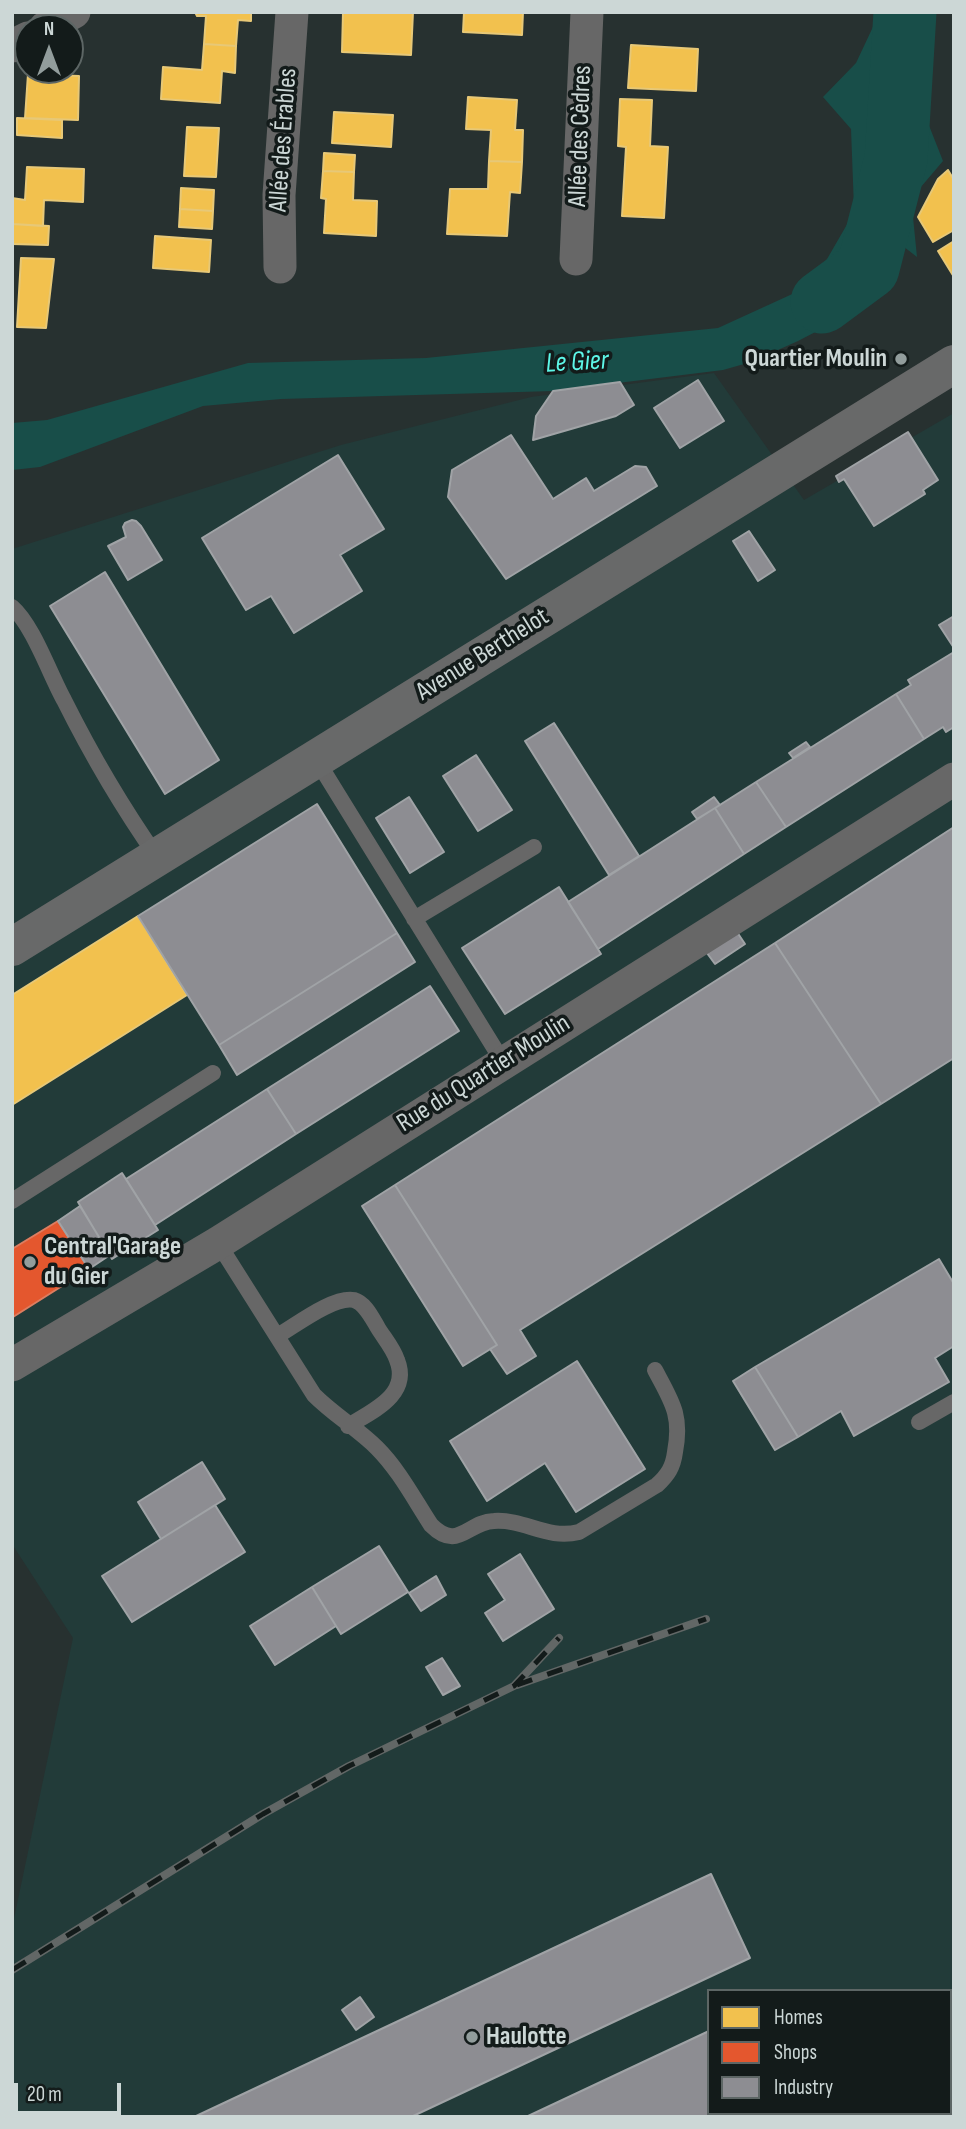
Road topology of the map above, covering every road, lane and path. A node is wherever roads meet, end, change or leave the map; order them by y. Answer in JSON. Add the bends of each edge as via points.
{"nodes":[{"id":1,"x":292,"y":12,"type":"edge"},
{"id":2,"x":587,"y":12,"type":"edge"},
{"id":3,"x":576,"y":259,"type":"dead end"},
{"id":4,"x":280,"y":267,"type":"dead end"},
{"id":5,"x":954,"y":364,"type":"edge"},
{"id":6,"x":12,"y":607,"type":"edge"},
{"id":7,"x":316,"y":758,"type":"junction"},
{"id":8,"x":954,"y":779,"type":"edge"},
{"id":9,"x":534,"y":846,"type":"dead end"},
{"id":10,"x":157,"y":857,"type":"junction"},
{"id":11,"x":414,"y":919,"type":"junction"},
{"id":12,"x":12,"y":947,"type":"edge"},
{"id":13,"x":503,"y":1062,"type":"junction"},
{"id":14,"x":213,"y":1073,"type":"dead end"},
{"id":15,"x":12,"y":1201,"type":"edge"},
{"id":16,"x":218,"y":1243,"type":"junction"},
{"id":17,"x":277,"y":1336,"type":"junction"},
{"id":18,"x":12,"y":1365,"type":"edge"},
{"id":19,"x":655,"y":1370,"type":"dead end"},
{"id":20,"x":954,"y":1402,"type":"edge"},
{"id":21,"x":919,"y":1422,"type":"dead end"},
{"id":22,"x":348,"y":1426,"type":"junction"}],
"edges":[{"from":1,"to":4,"type":"street","name":"Allée des Érables","via":[[279,195]]},
{"from":2,"to":3,"type":"street","name":"Allée des Cèdres"},
{"from":5,"to":7,"type":"main road","name":"Avenue Berthelot"},
{"from":6,"to":10,"type":"lane","via":[[28,627],[64,702]]},
{"from":7,"to":10,"type":"main road","name":"Avenue Berthelot"},
{"from":7,"to":11,"type":"lane"},
{"from":8,"to":13,"type":"street","name":"Rue du Quartier Moulin"},
{"from":9,"to":11,"type":"lane"},
{"from":10,"to":12,"type":"main road","name":"Avenue Berthelot"},
{"from":11,"to":13,"type":"lane"},
{"from":13,"to":16,"type":"street","name":"Rue du Quartier Moulin"},
{"from":14,"to":15,"type":"lane"},
{"from":16,"to":17,"type":"lane"},
{"from":16,"to":18,"type":"street","name":"Rue du Quartier Moulin"},
{"from":17,"to":22,"type":"lane","via":[[314,1395]]},
{"from":17,"to":22,"type":"lane","via":[[344,1300],[356,1300],[366,1309],[396,1356],[400,1380],[384,1404]]},
{"from":19,"to":22,"type":"lane","via":[[678,1421],[673,1465],[657,1485],[579,1532],[566,1535],[490,1521],[447,1537],[430,1525],[376,1446]]},
{"from":20,"to":21,"type":"lane"}]}
